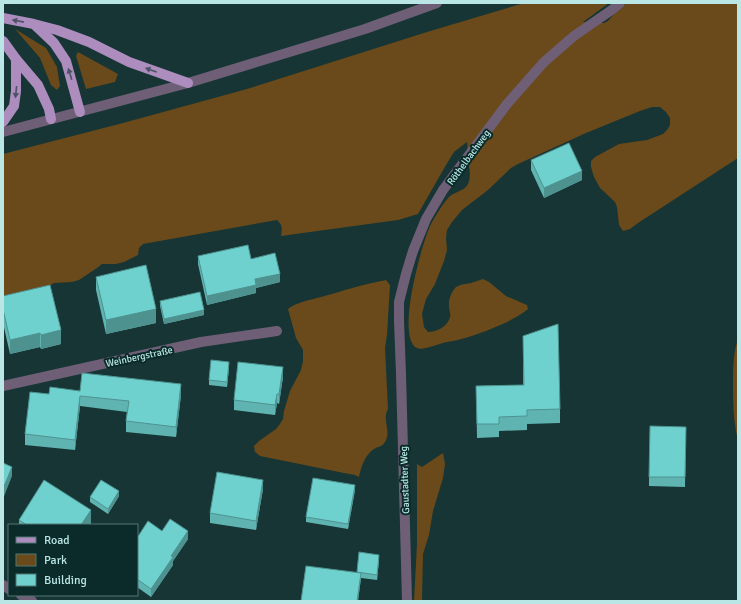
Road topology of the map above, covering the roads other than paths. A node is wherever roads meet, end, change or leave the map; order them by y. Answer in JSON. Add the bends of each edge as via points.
{"nodes":[{"id":1,"x":437,"y":3,"type":"edge"},
{"id":2,"x":620,"y":3,"type":"edge"},
{"id":3,"x":3,"y":18,"type":"edge"},
{"id":4,"x":34,"y":24,"type":"junction"},
{"id":5,"x":3,"y":41,"type":"edge"},
{"id":6,"x":16,"y":59,"type":"junction"},
{"id":7,"x":188,"y":83,"type":"junction"},
{"id":8,"x":80,"y":112,"type":"junction"},
{"id":9,"x":51,"y":119,"type":"junction"},
{"id":10,"x":3,"y":122,"type":"edge"},
{"id":11,"x":3,"y":132,"type":"edge"},
{"id":12,"x":277,"y":331,"type":"dead end"},
{"id":13,"x":400,"y":358,"type":"joint"},
{"id":14,"x":3,"y":386,"type":"edge"},
{"id":15,"x":23,"y":596,"type":"edge"},
{"id":16,"x":32,"y":601,"type":"edge"},
{"id":17,"x":407,"y":601,"type":"edge"}],
"edges":[{"from":1,"to":7,"type":"street","via":[[365,30]]},
{"from":2,"to":13,"type":"street","name":"Röthelbachweg","via":[[574,36],[544,62],[507,104],[443,190],[426,219],[404,280],[399,302]]},
{"from":4,"to":3,"type":"main road","one_way":true},
{"from":7,"to":4,"type":"main road","one_way":true,"via":[[129,62],[89,42]]},
{"from":8,"to":4,"type":"main road","one_way":true,"via":[[66,60]]},
{"from":5,"to":6,"type":"main road"},
{"from":6,"to":9,"type":"main road","via":[[38,85]]},
{"from":6,"to":10,"type":"main road","one_way":true,"via":[[14,106]]},
{"from":7,"to":8,"type":"street"},
{"from":8,"to":9,"type":"street"},
{"from":9,"to":11,"type":"street"},
{"from":12,"to":14,"type":"street","name":"Weinbergstraße","via":[[201,342]]},
{"from":13,"to":17,"type":"street","name":"Gaustadter Weg"},
{"from":15,"to":16,"type":"street"}]}
